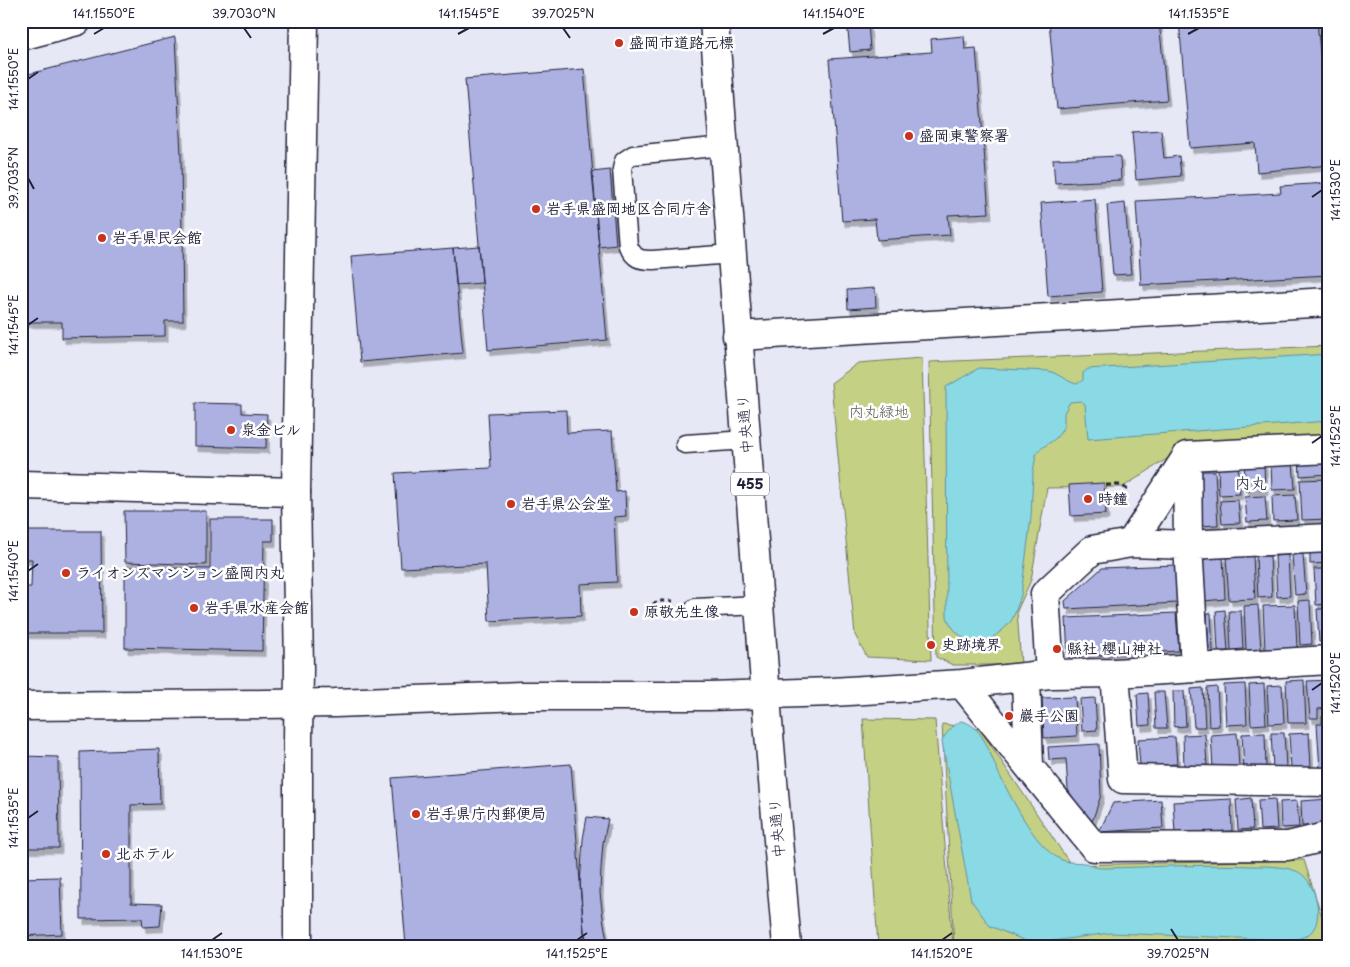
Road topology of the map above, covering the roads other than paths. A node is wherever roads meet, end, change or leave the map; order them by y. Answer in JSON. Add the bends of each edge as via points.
{"nodes":[{"id":1,"x":77,"y":21,"type":"edge"},
{"id":2,"x":304,"y":21,"type":"edge"},
{"id":3,"x":714,"y":21,"type":"edge"},
{"id":4,"x":21,"y":36,"type":"edge"},
{"id":5,"x":724,"y":146,"type":"junction"},
{"id":6,"x":732,"y":254,"type":"junction"},
{"id":7,"x":1329,"y":302,"type":"edge"},
{"id":8,"x":737,"y":336,"type":"junction"},
{"id":9,"x":747,"y":440,"type":"junction"},
{"id":10,"x":685,"y":444,"type":"dead end"},
{"id":11,"x":1329,"y":449,"type":"edge"},
{"id":12,"x":1187,"y":456,"type":"junction"},
{"id":13,"x":21,"y":485,"type":"edge"},
{"id":14,"x":296,"y":492,"type":"junction"},
{"id":15,"x":1329,"y":538,"type":"edge"},
{"id":16,"x":1131,"y":543,"type":"junction"},
{"id":17,"x":1188,"y":544,"type":"junction"},
{"id":18,"x":688,"y":604,"type":"road end"},
{"id":19,"x":759,"y":605,"type":"junction"},
{"id":20,"x":1329,"y":660,"type":"edge"},
{"id":21,"x":1194,"y":667,"type":"junction"},
{"id":22,"x":1115,"y":672,"type":"junction"},
{"id":23,"x":1038,"y":675,"type":"junction"},
{"id":24,"x":962,"y":684,"type":"junction"},
{"id":25,"x":765,"y":694,"type":"junction"},
{"id":26,"x":299,"y":703,"type":"junction"},
{"id":27,"x":21,"y":706,"type":"edge"},
{"id":28,"x":1029,"y":766,"type":"junction"},
{"id":29,"x":1329,"y":782,"type":"edge"},
{"id":30,"x":1329,"y":836,"type":"edge"},
{"id":31,"x":298,"y":946,"type":"edge"},
{"id":32,"x":787,"y":946,"type":"edge"}],
"edges":[{"from":1,"to":4,"type":"main road"},
{"from":2,"to":14,"type":"main road"},
{"from":3,"to":5,"type":"main road","name":"中央通り","number":"455"},
{"from":5,"to":6,"type":"main road","name":"中央通り","number":"455"},
{"from":5,"to":6,"type":"lane","via":[[633,155],[624,161],[622,170],[628,246],[640,260]]},
{"from":6,"to":8,"type":"main road","name":"中央通り","number":"455"},
{"from":7,"to":8,"type":"main road"},
{"from":8,"to":9,"type":"main road","name":"中央通り","number":"455"},
{"from":9,"to":10,"type":"lane"},
{"from":9,"to":19,"type":"main road","name":"中央通り","number":"455"},
{"from":11,"to":12,"type":"main road"},
{"from":12,"to":16,"type":"main road"},
{"from":12,"to":17,"type":"main road"},
{"from":13,"to":14,"type":"main road"},
{"from":14,"to":26,"type":"main road"},
{"from":15,"to":17,"type":"main road"},
{"from":16,"to":17,"type":"main road"},
{"from":16,"to":23,"type":"main road","via":[[1092,550],[1044,594]]},
{"from":17,"to":21,"type":"main road"},
{"from":18,"to":19,"type":"lane"},
{"from":19,"to":25,"type":"main road","name":"中央通り","number":"455"},
{"from":20,"to":21,"type":"main road"},
{"from":21,"to":22,"type":"main road"},
{"from":22,"to":23,"type":"main road"},
{"from":22,"to":29,"type":"main road","via":[[1123,779]]},
{"from":23,"to":24,"type":"main road"},
{"from":23,"to":28,"type":"main road"},
{"from":24,"to":25,"type":"main road"},
{"from":24,"to":28,"type":"main road"},
{"from":25,"to":26,"type":"main road","via":[[521,696]]},
{"from":25,"to":32,"type":"main road","name":"中央通り","number":"455"},
{"from":26,"to":27,"type":"main road"},
{"from":26,"to":31,"type":"main road"},
{"from":28,"to":30,"type":"main road","via":[[1094,847],[1288,846]]}]}
